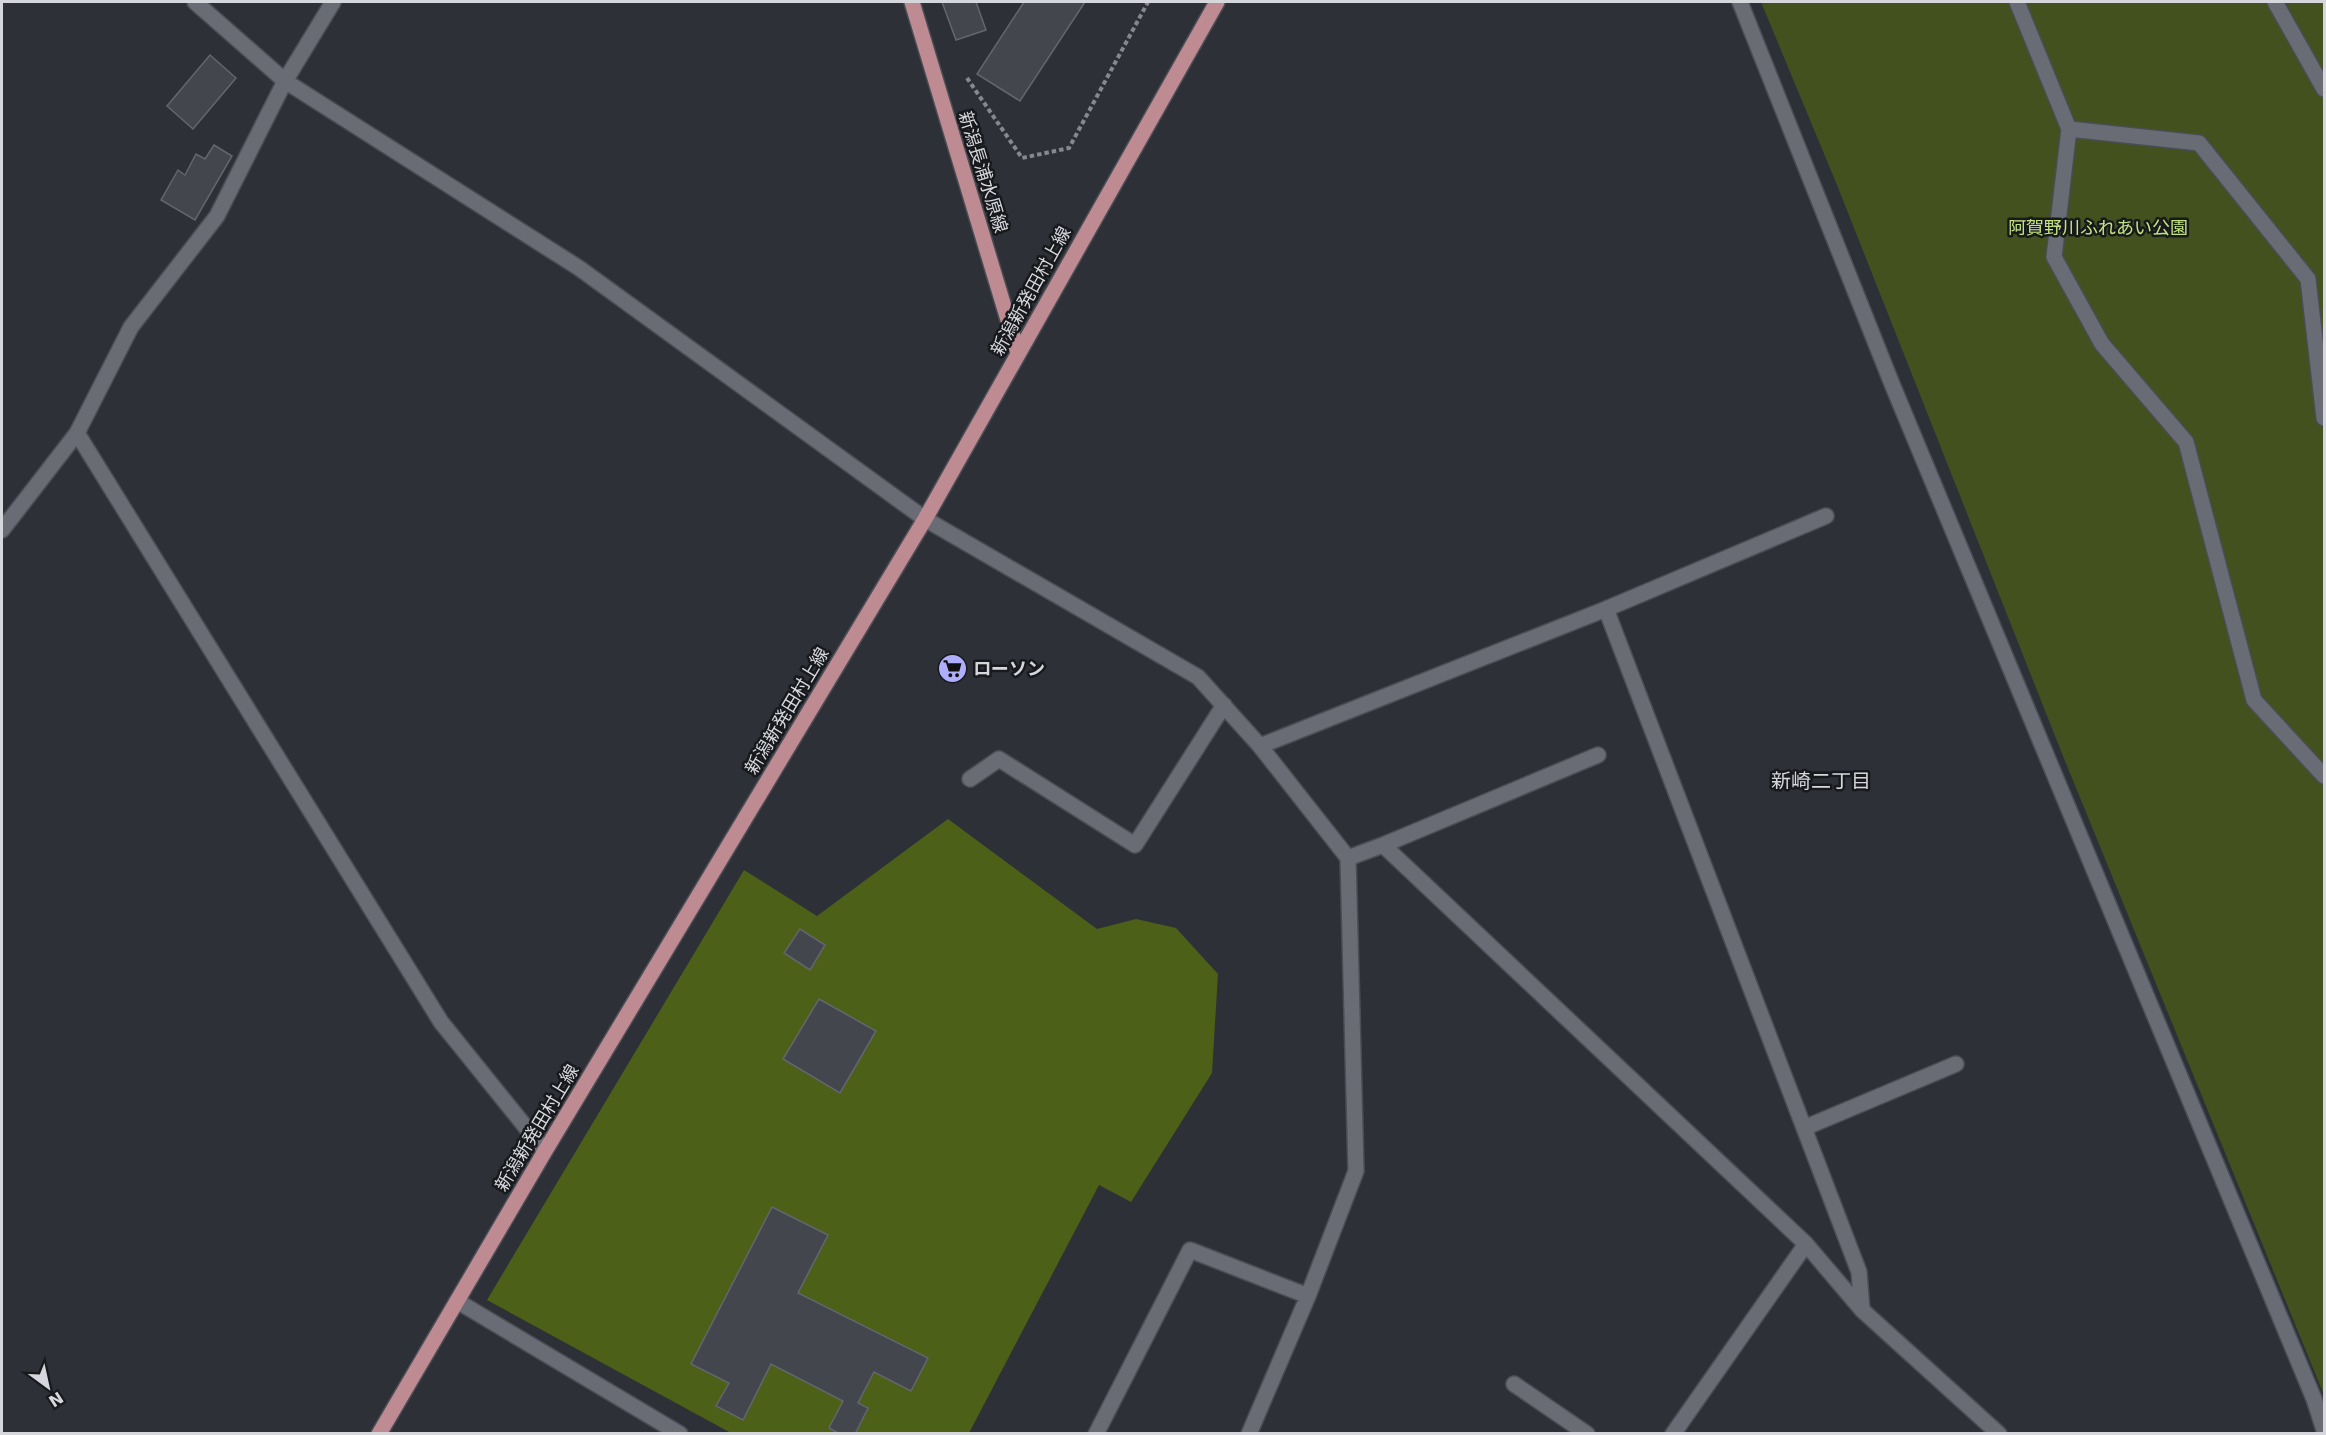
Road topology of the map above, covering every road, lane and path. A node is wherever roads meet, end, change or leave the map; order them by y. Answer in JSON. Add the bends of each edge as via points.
{"nodes":[{"id":1,"x":195,"y":2,"type":"edge"},
{"id":2,"x":333,"y":2,"type":"edge"},
{"id":3,"x":912,"y":2,"type":"edge"},
{"id":4,"x":1148,"y":2,"type":"edge"},
{"id":5,"x":1217,"y":2,"type":"edge"},
{"id":6,"x":1740,"y":2,"type":"edge"},
{"id":7,"x":2017,"y":2,"type":"edge"},
{"id":8,"x":2275,"y":2,"type":"edge"},
{"id":9,"x":966,"y":75,"type":"dead end"},
{"id":10,"x":285,"y":81,"type":"junction"},
{"id":11,"x":2325,"y":89,"type":"edge"},
{"id":12,"x":2069,"y":129,"type":"junction"},
{"id":13,"x":1018,"y":353,"type":"junction"},
{"id":14,"x":2325,"y":418,"type":"edge"},
{"id":15,"x":77,"y":433,"type":"junction"},
{"id":16,"x":1826,"y":516,"type":"dead end"},
{"id":17,"x":925,"y":519,"type":"junction"},
{"id":18,"x":2,"y":530,"type":"edge"},
{"id":19,"x":1606,"y":609,"type":"junction"},
{"id":20,"x":1224,"y":705,"type":"junction"},
{"id":21,"x":1260,"y":746,"type":"junction"},
{"id":22,"x":1598,"y":755,"type":"dead end"},
{"id":23,"x":2325,"y":776,"type":"edge"},
{"id":24,"x":970,"y":779,"type":"dead end"},
{"id":25,"x":1383,"y":845,"type":"junction"},
{"id":26,"x":1348,"y":858,"type":"junction"},
{"id":27,"x":1956,"y":1064,"type":"dead end"},
{"id":28,"x":1804,"y":1128,"type":"junction"},
{"id":29,"x":545,"y":1151,"type":"junction"},
{"id":30,"x":1806,"y":1244,"type":"junction"},
{"id":31,"x":1308,"y":1296,"type":"junction"},
{"id":32,"x":457,"y":1301,"type":"junction"},
{"id":33,"x":1862,"y":1310,"type":"junction"},
{"id":34,"x":1514,"y":1384,"type":"dead end"},
{"id":35,"x":2325,"y":1430,"type":"edge"},
{"id":36,"x":379,"y":1434,"type":"edge"},
{"id":37,"x":680,"y":1434,"type":"edge"},
{"id":38,"x":1096,"y":1434,"type":"edge"},
{"id":39,"x":1249,"y":1434,"type":"edge"},
{"id":40,"x":1587,"y":1434,"type":"edge"},
{"id":41,"x":1673,"y":1434,"type":"edge"},
{"id":42,"x":1999,"y":1434,"type":"edge"}],
"edges":[{"from":1,"to":10,"type":"street"},
{"from":2,"to":10,"type":"street"},
{"from":3,"to":13,"type":"main road","name":"新潟長浦水原線"},
{"from":4,"to":9,"type":"path","via":[[1069,148],[1022,158]]},
{"from":5,"to":13,"type":"main road","name":"新潟新発田村上線"},
{"from":6,"to":35,"type":"street","via":[[1892,384]]},
{"from":7,"to":12,"type":"street"},
{"from":8,"to":11,"type":"street"},
{"from":10,"to":15,"type":"street","via":[[217,216],[130,327]]},
{"from":10,"to":17,"type":"street","via":[[579,268]]},
{"from":12,"to":14,"type":"street","via":[[2199,143],[2308,279]]},
{"from":12,"to":23,"type":"street","via":[[2054,257],[2102,344],[2186,442],[2254,700]]},
{"from":13,"to":17,"type":"main road","name":"新潟新発田村上線"},
{"from":15,"to":18,"type":"street"},
{"from":15,"to":29,"type":"street","via":[[441,1022]]},
{"from":16,"to":19,"type":"street"},
{"from":17,"to":20,"type":"street","via":[[1198,677]]},
{"from":17,"to":29,"type":"main road","name":"新潟新発田村上線"},
{"from":19,"to":21,"type":"street"},
{"from":19,"to":28,"type":"street"},
{"from":20,"to":21,"type":"street"},
{"from":20,"to":24,"type":"street","via":[[1135,845],[999,759]]},
{"from":21,"to":26,"type":"street"},
{"from":22,"to":25,"type":"street"},
{"from":25,"to":26,"type":"street"},
{"from":25,"to":30,"type":"street"},
{"from":26,"to":31,"type":"street","via":[[1356,1171]]},
{"from":27,"to":28,"type":"street"},
{"from":28,"to":33,"type":"street","via":[[1859,1272]]},
{"from":29,"to":32,"type":"main road","name":"新潟新発田村上線"},
{"from":30,"to":33,"type":"street"},
{"from":30,"to":41,"type":"street"},
{"from":31,"to":38,"type":"street","via":[[1190,1250]]},
{"from":31,"to":39,"type":"street"},
{"from":32,"to":36,"type":"main road","name":"新潟新発田村上線"},
{"from":32,"to":37,"type":"street"},
{"from":33,"to":42,"type":"street"},
{"from":34,"to":40,"type":"street"}]}
